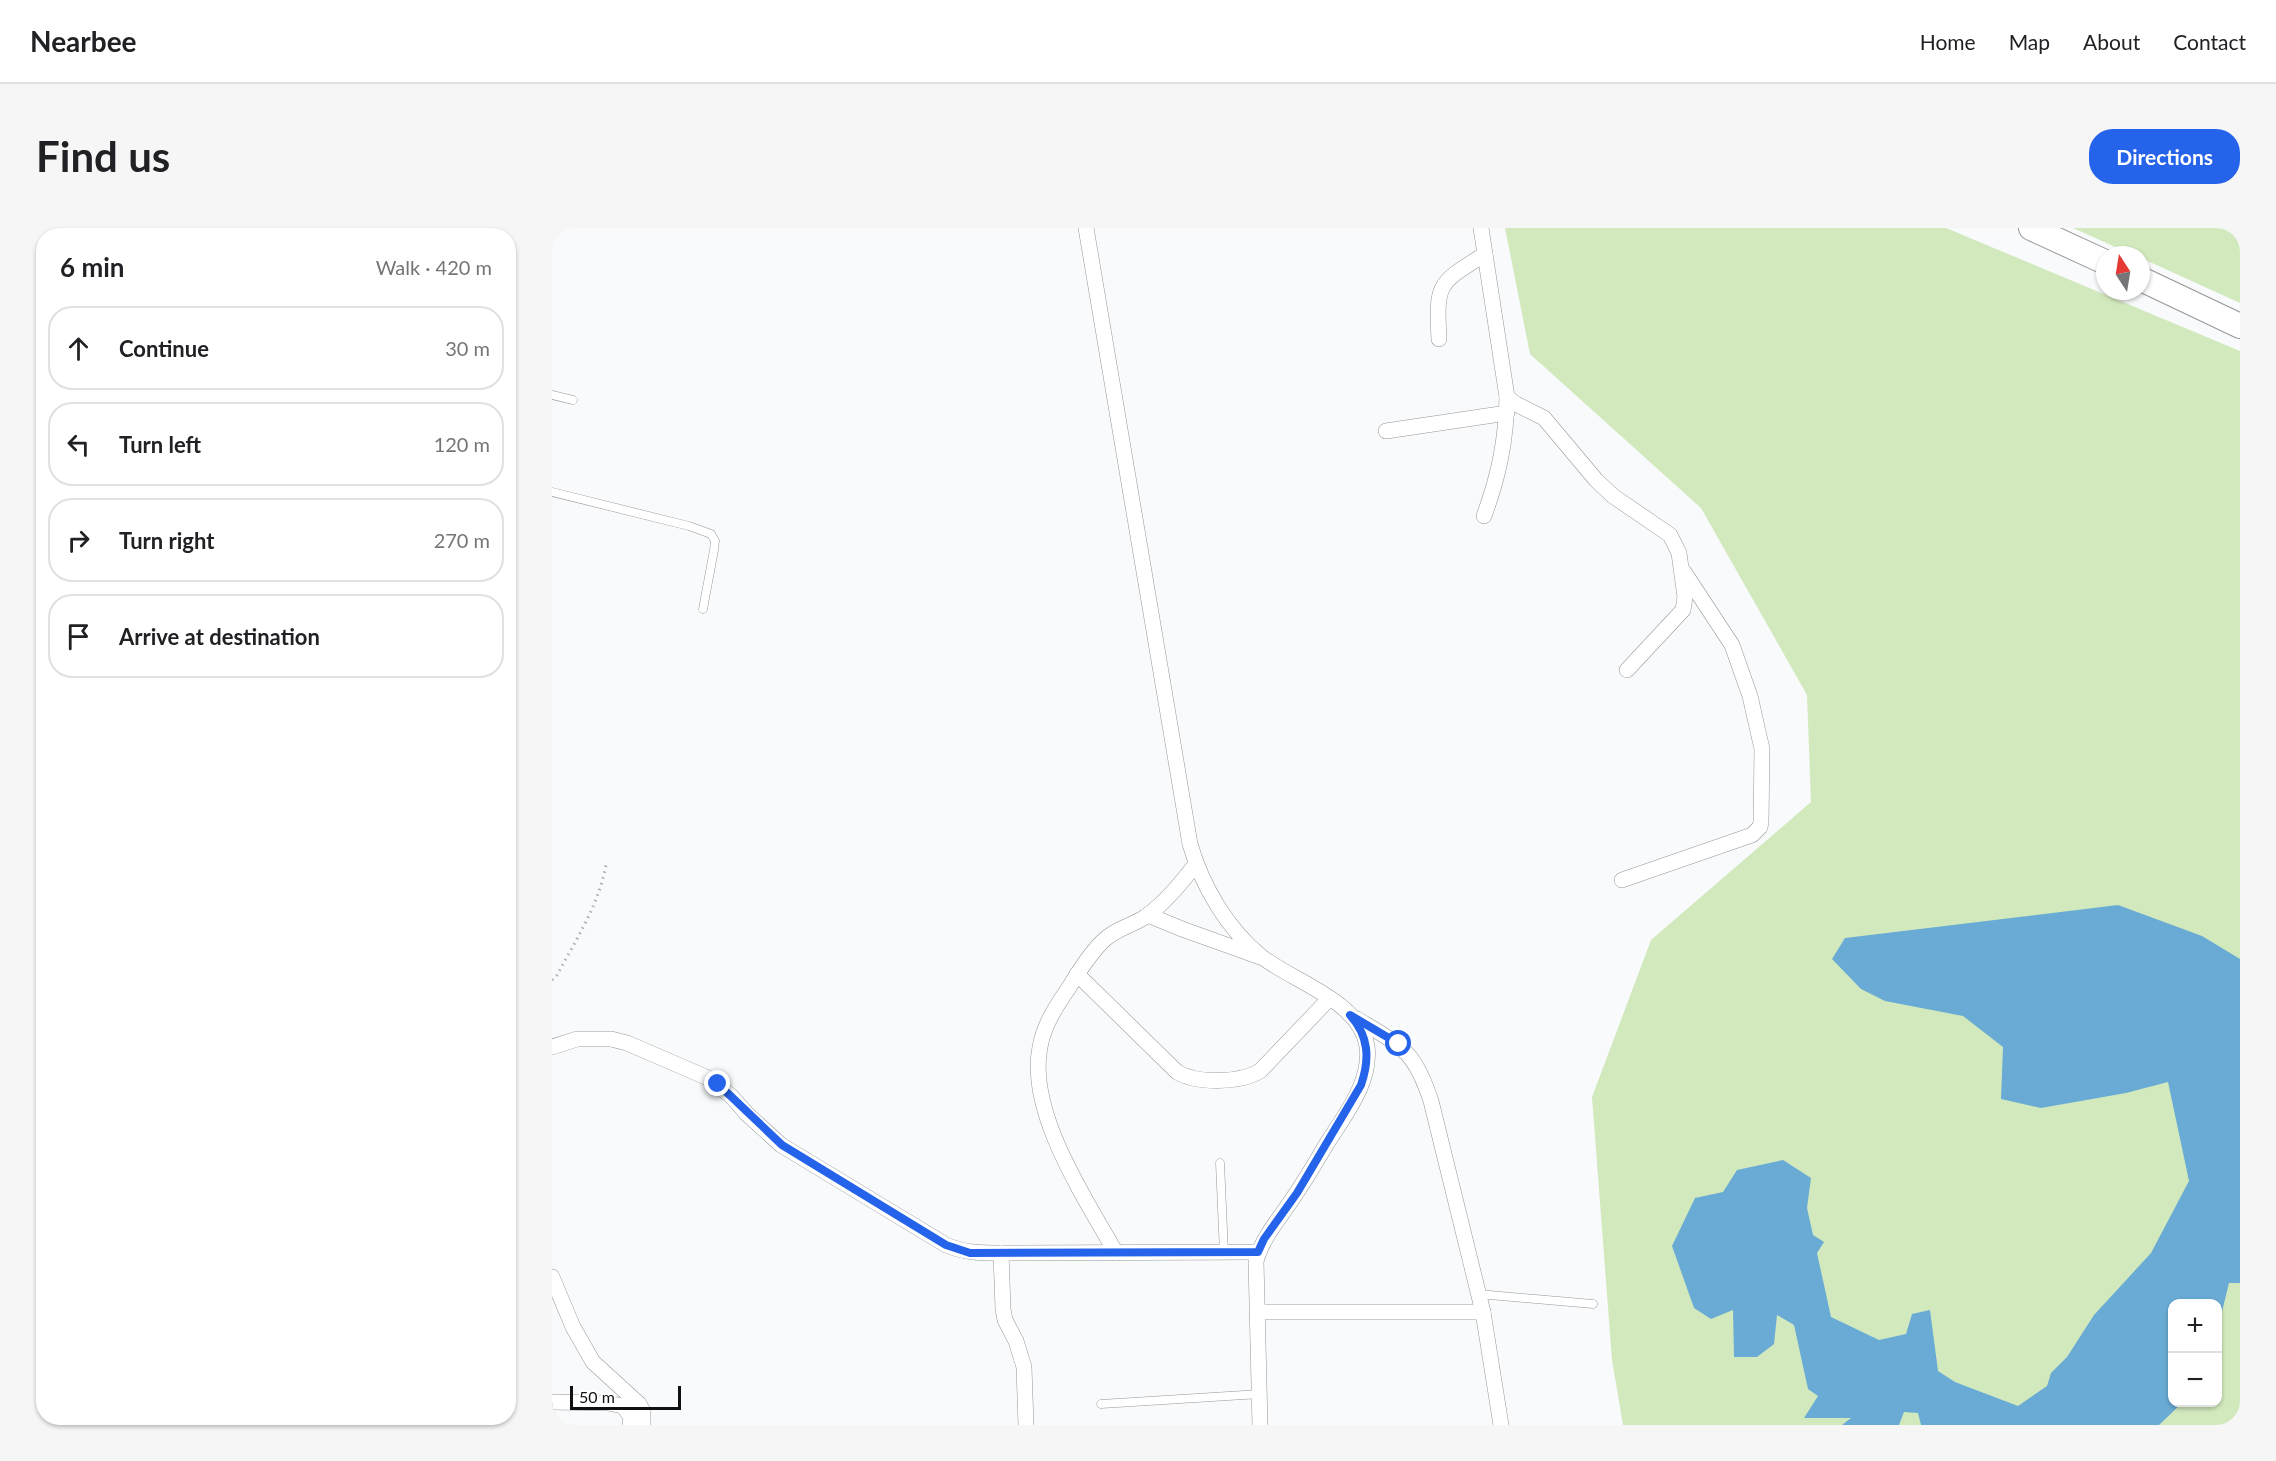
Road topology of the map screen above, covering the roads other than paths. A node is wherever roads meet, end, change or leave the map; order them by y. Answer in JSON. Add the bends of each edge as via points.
{"nodes":[{"id":1,"x":1086,"y":228,"type":"edge"},
{"id":2,"x":1481,"y":228,"type":"edge"},
{"id":3,"x":2031,"y":228,"type":"edge"},
{"id":4,"x":1485,"y":254,"type":"junction"},
{"id":5,"x":2096,"y":258,"type":"edge"},
{"id":6,"x":2150,"y":283,"type":"edge"},
{"id":7,"x":2240,"y":326,"type":"edge"},
{"id":8,"x":1439,"y":339,"type":"dead end"},
{"id":9,"x":552,"y":395,"type":"edge"},
{"id":10,"x":1507,"y":397,"type":"junction"},
{"id":11,"x":573,"y":400,"type":"dead end"},
{"id":12,"x":1507,"y":413,"type":"junction"},
{"id":13,"x":1386,"y":431,"type":"dead end"},
{"id":14,"x":552,"y":492,"type":"edge"},
{"id":15,"x":1484,"y":516,"type":"dead end"},
{"id":16,"x":1681,"y":568,"type":"junction"},
{"id":17,"x":703,"y":609,"type":"dead end"},
{"id":18,"x":1627,"y":670,"type":"dead end"},
{"id":19,"x":1196,"y":864,"type":"junction"},
{"id":20,"x":1623,"y":880,"type":"dead end"},
{"id":21,"x":1148,"y":915,"type":"junction"},
{"id":22,"x":1263,"y":958,"type":"junction"},
{"id":23,"x":1077,"y":974,"type":"junction"},
{"id":24,"x":1329,"y":999,"type":"junction"},
{"id":25,"x":1350,"y":1015,"type":"junction"},
{"id":26,"x":552,"y":1047,"type":"edge"},
{"id":27,"x":1220,"y":1163,"type":"dead end"},
{"id":28,"x":1258,"y":1252,"type":"junction"},
{"id":29,"x":1001,"y":1253,"type":"junction"},
{"id":30,"x":1116,"y":1253,"type":"junction"},
{"id":31,"x":1224,"y":1253,"type":"junction"},
{"id":32,"x":552,"y":1277,"type":"edge"},
{"id":33,"x":1478,"y":1294,"type":"junction"},
{"id":34,"x":1593,"y":1304,"type":"dead end"},
{"id":35,"x":1258,"y":1312,"type":"junction"},
{"id":36,"x":1483,"y":1312,"type":"junction"},
{"id":37,"x":1260,"y":1394,"type":"junction"},
{"id":38,"x":552,"y":1402,"type":"edge"},
{"id":39,"x":1101,"y":1404,"type":"dead end"},
{"id":40,"x":630,"y":1425,"type":"edge"},
{"id":41,"x":643,"y":1425,"type":"edge"},
{"id":42,"x":1026,"y":1425,"type":"edge"},
{"id":43,"x":1260,"y":1425,"type":"edge"},
{"id":44,"x":1501,"y":1425,"type":"edge"}],
"edges":[{"from":1,"to":19,"type":"street"},
{"from":2,"to":4,"type":"street"},
{"from":3,"to":5,"type":"main road"},
{"from":4,"to":8,"type":"street","via":[[1445,281],[1438,303]]},
{"from":4,"to":10,"type":"street"},
{"from":6,"to":7,"type":"main road"},
{"from":9,"to":11,"type":"lane"},
{"from":10,"to":12,"type":"street"},
{"from":10,"to":16,"type":"street","via":[[1544,418],[1613,496],[1670,536]]},
{"from":12,"to":13,"type":"street"},
{"from":12,"to":15,"type":"street","via":[[1502,460]]},
{"from":14,"to":17,"type":"lane","via":[[689,525],[711,534],[715,541]]},
{"from":16,"to":18,"type":"street","via":[[1683,610]]},
{"from":16,"to":20,"type":"street","via":[[1732,645],[1743,672],[1760,735],[1761,822],[1752,835]]},
{"from":19,"to":21,"type":"street"},
{"from":19,"to":22,"type":"street","via":[[1215,902]]},
{"from":21,"to":22,"type":"street"},
{"from":21,"to":23,"type":"street","via":[[1106,937]]},
{"from":22,"to":24,"type":"street"},
{"from":23,"to":24,"type":"street","via":[[1177,1072],[1194,1079],[1241,1079],[1255,1075]]},
{"from":23,"to":30,"type":"street","via":[[1044,1033],[1038,1061],[1039,1087],[1057,1143]]},
{"from":24,"to":25,"type":"street"},
{"from":25,"to":28,"type":"street","via":[[1359,1025],[1366,1045],[1361,1085]]},
{"from":25,"to":33,"type":"street","via":[[1399,1044],[1418,1065],[1431,1101]]},
{"from":26,"to":29,"type":"street","via":[[577,1039],[611,1039],[690,1070],[718,1084],[782,1145],[946,1245],[970,1253]]},
{"from":27,"to":31,"type":"lane"},
{"from":28,"to":31,"type":"street"},
{"from":28,"to":35,"type":"street"},
{"from":29,"to":30,"type":"street"},
{"from":29,"to":42,"type":"street","via":[[1005,1320],[1024,1367]]},
{"from":30,"to":31,"type":"street"},
{"from":32,"to":41,"type":"street","via":[[593,1362],[639,1404]]},
{"from":33,"to":34,"type":"lane"},
{"from":33,"to":36,"type":"street"},
{"from":35,"to":36,"type":"street"},
{"from":35,"to":37,"type":"street"},
{"from":36,"to":44,"type":"street"},
{"from":37,"to":39,"type":"lane"},
{"from":37,"to":43,"type":"street"},
{"from":38,"to":40,"type":"street","via":[[623,1406],[631,1417]]}]}
